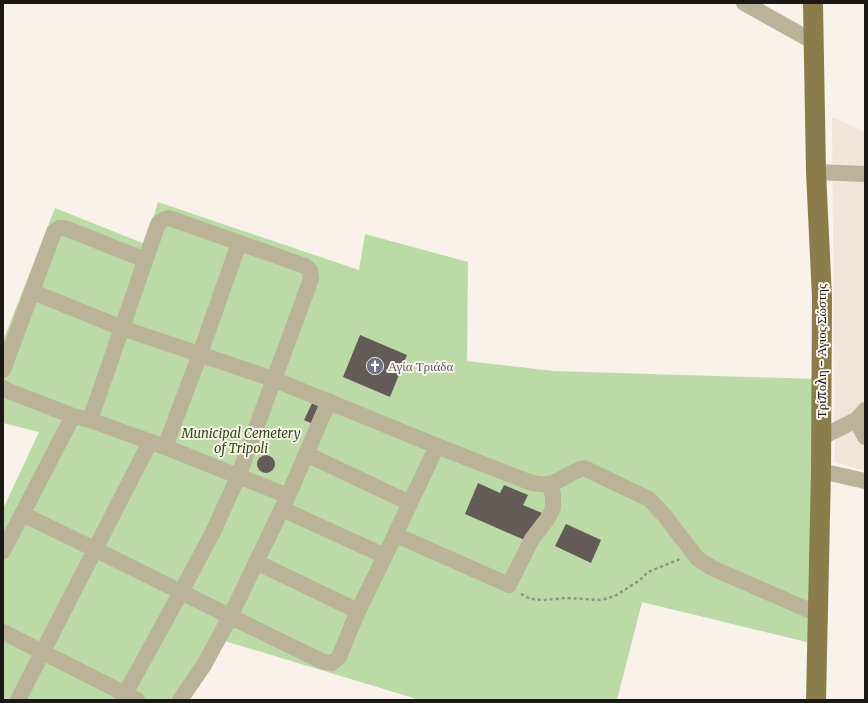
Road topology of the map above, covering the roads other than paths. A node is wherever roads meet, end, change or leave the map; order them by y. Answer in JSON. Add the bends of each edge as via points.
{"nodes":[{"id":1,"x":744,"y":3,"type":"edge"},
{"id":2,"x":813,"y":3,"type":"edge"},
{"id":3,"x":814,"y":42,"type":"junction"},
{"id":4,"x":816,"y":172,"type":"junction"},
{"id":5,"x":865,"y":174,"type":"edge"},
{"id":6,"x":239,"y":243,"type":"junction"},
{"id":7,"x":145,"y":260,"type":"junction"},
{"id":8,"x":33,"y":292,"type":"junction"},
{"id":9,"x":122,"y":328,"type":"junction"},
{"id":10,"x":200,"y":354,"type":"junction"},
{"id":11,"x":3,"y":370,"type":"edge"},
{"id":12,"x":273,"y":379,"type":"junction"},
{"id":13,"x":3,"y":388,"type":"edge"},
{"id":14,"x":329,"y":402,"type":"junction"},
{"id":15,"x":861,"y":415,"type":"edge"},
{"id":16,"x":73,"y":416,"type":"junction"},
{"id":17,"x":90,"y":420,"type":"junction"},
{"id":18,"x":865,"y":437,"type":"edge"},
{"id":19,"x":820,"y":438,"type":"junction"},
{"id":20,"x":158,"y":445,"type":"junction"},
{"id":21,"x":437,"y":446,"type":"junction"},
{"id":22,"x":306,"y":454,"type":"junction"},
{"id":23,"x":821,"y":471,"type":"junction"},
{"id":24,"x":238,"y":477,"type":"junction"},
{"id":25,"x":865,"y":481,"type":"edge"},
{"id":26,"x":548,"y":484,"type":"junction"},
{"id":27,"x":285,"y":502,"type":"junction"},
{"id":28,"x":410,"y":503,"type":"junction"},
{"id":29,"x":22,"y":514,"type":"junction"},
{"id":30,"x":396,"y":535,"type":"junction"},
{"id":31,"x":96,"y":549,"type":"junction"},
{"id":32,"x":3,"y":551,"type":"edge"},
{"id":33,"x":385,"y":556,"type":"junction"},
{"id":34,"x":256,"y":562,"type":"junction"},
{"id":35,"x":181,"y":592,"type":"junction"},
{"id":36,"x":358,"y":611,"type":"junction"},
{"id":37,"x":818,"y":614,"type":"junction"},
{"id":38,"x":230,"y":617,"type":"junction"},
{"id":39,"x":3,"y":632,"type":"edge"},
{"id":40,"x":43,"y":652,"type":"junction"},
{"id":41,"x":131,"y":697,"type":"edge"},
{"id":42,"x":18,"y":700,"type":"edge"},
{"id":43,"x":180,"y":700,"type":"edge"},
{"id":44,"x":816,"y":700,"type":"edge"}],
"edges":[{"from":1,"to":3,"type":"street"},
{"from":2,"to":3,"type":"main road","name":"Τρίπολη - Άγιος Σώστης"},
{"from":3,"to":4,"type":"main road","name":"Τρίπολη - Άγιος Σώστης"},
{"from":4,"to":5,"type":"street"},
{"from":4,"to":19,"type":"main road","name":"Τρίπολη - Άγιος Σώστης","via":[[822,298]]},
{"from":6,"to":7,"type":"street","via":[[169,218],[158,224]]},
{"from":6,"to":10,"type":"street"},
{"from":6,"to":12,"type":"street","via":[[310,270],[311,279]]},
{"from":7,"to":8,"type":"street","via":[[65,228],[59,228],[54,232]]},
{"from":7,"to":9,"type":"street"},
{"from":8,"to":9,"type":"street"},
{"from":8,"to":11,"type":"street"},
{"from":9,"to":10,"type":"street"},
{"from":9,"to":17,"type":"street"},
{"from":10,"to":12,"type":"street"},
{"from":10,"to":20,"type":"street"},
{"from":12,"to":14,"type":"street"},
{"from":12,"to":24,"type":"street"},
{"from":13,"to":16,"type":"street"},
{"from":14,"to":21,"type":"street"},
{"from":14,"to":22,"type":"street"},
{"from":15,"to":18,"type":"street"},
{"from":15,"to":19,"type":"street"},
{"from":16,"to":17,"type":"street"},
{"from":16,"to":29,"type":"street"},
{"from":17,"to":20,"type":"street"},
{"from":19,"to":23,"type":"main road","name":"Τρίπολη - Άγιος Σώστης"},
{"from":20,"to":24,"type":"street"},
{"from":20,"to":31,"type":"street"},
{"from":21,"to":26,"type":"street","via":[[529,482]]},
{"from":21,"to":28,"type":"street"},
{"from":22,"to":27,"type":"street"},
{"from":22,"to":28,"type":"street"},
{"from":23,"to":25,"type":"street"},
{"from":23,"to":37,"type":"main road","name":"Τρίπολη - Άγιος Σώστης"},
{"from":24,"to":27,"type":"street"},
{"from":24,"to":35,"type":"street","via":[[213,532]]},
{"from":26,"to":30,"type":"street","via":[[553,495],[553,508],[532,539],[509,586]]},
{"from":26,"to":37,"type":"street","via":[[584,468],[649,500],[697,558],[712,568]]},
{"from":27,"to":33,"type":"street"},
{"from":27,"to":34,"type":"street"},
{"from":28,"to":30,"type":"street"},
{"from":29,"to":31,"type":"street"},
{"from":29,"to":32,"type":"street"},
{"from":30,"to":33,"type":"street"},
{"from":31,"to":35,"type":"street"},
{"from":31,"to":40,"type":"street"},
{"from":33,"to":36,"type":"street"},
{"from":34,"to":36,"type":"street"},
{"from":34,"to":38,"type":"street"},
{"from":35,"to":38,"type":"street"},
{"from":35,"to":41,"type":"street"},
{"from":36,"to":38,"type":"street","via":[[339,658],[332,663],[324,662]]},
{"from":37,"to":44,"type":"main road","name":"Τρίπολη - Άγιος Σώστης"},
{"from":38,"to":43,"type":"street","via":[[204,666]]},
{"from":39,"to":40,"type":"street"},
{"from":40,"to":41,"type":"street"},
{"from":40,"to":42,"type":"street"}]}
